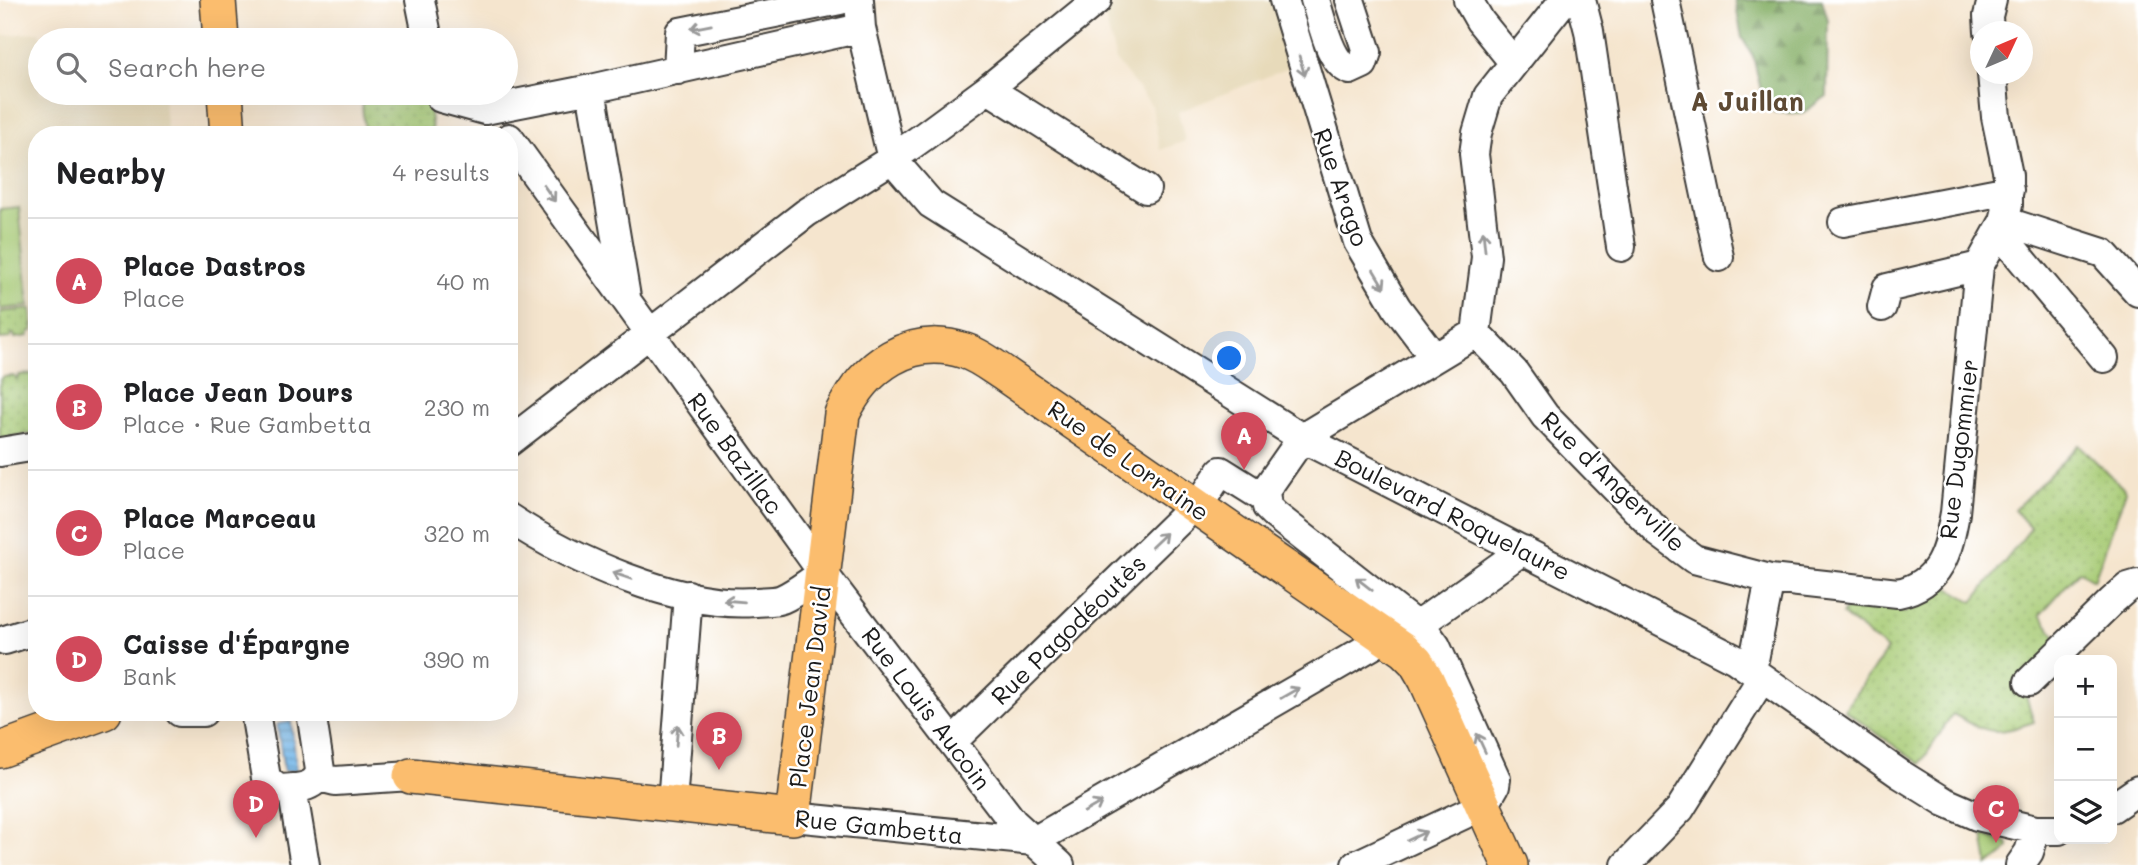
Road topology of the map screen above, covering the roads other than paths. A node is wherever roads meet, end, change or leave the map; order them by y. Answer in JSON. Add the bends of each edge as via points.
{"nodes":[{"id":1,"x":218,"y":0,"type":"edge"},
{"id":2,"x":420,"y":0,"type":"edge"},
{"id":3,"x":840,"y":0,"type":"edge"},
{"id":4,"x":859,"y":0,"type":"edge"},
{"id":5,"x":1097,"y":0,"type":"edge"},
{"id":6,"x":1284,"y":0,"type":"edge"},
{"id":7,"x":1315,"y":0,"type":"edge"},
{"id":8,"x":1350,"y":0,"type":"edge"},
{"id":9,"x":1468,"y":0,"type":"edge"},
{"id":10,"x":1665,"y":0,"type":"edge"},
{"id":11,"x":1992,"y":0,"type":"edge"},
{"id":12,"x":1567,"y":3,"type":"edge"},
{"id":13,"x":1988,"y":21,"type":"edge"},
{"id":14,"x":220,"y":28,"type":"edge"},
{"id":15,"x":426,"y":28,"type":"edge"},
{"id":16,"x":861,"y":28,"type":"junction"},
{"id":17,"x":1514,"y":63,"type":"junction"},
{"id":18,"x":678,"y":70,"type":"junction"},
{"id":19,"x":1993,"y":84,"type":"edge"},
{"id":20,"x":591,"y":89,"type":"junction"},
{"id":21,"x":988,"y":89,"type":"junction"},
{"id":22,"x":518,"y":103,"type":"edge"},
{"id":23,"x":226,"y":105,"type":"edge"},
{"id":24,"x":470,"y":105,"type":"edge"},
{"id":25,"x":510,"y":105,"type":"edge"},
{"id":26,"x":485,"y":110,"type":"junction"},
{"id":27,"x":227,"y":126,"type":"edge"},
{"id":28,"x":499,"y":126,"type":"edge"},
{"id":29,"x":518,"y":150,"type":"edge"},
{"id":30,"x":892,"y":159,"type":"junction"},
{"id":31,"x":1146,"y":189,"type":"dead end"},
{"id":32,"x":2009,"y":190,"type":"junction"},
{"id":33,"x":1843,"y":222,"type":"dead end"},
{"id":34,"x":2001,"y":226,"type":"junction"},
{"id":35,"x":1621,"y":247,"type":"dead end"},
{"id":36,"x":1720,"y":257,"type":"dead end"},
{"id":37,"x":1979,"y":266,"type":"junction"},
{"id":38,"x":1485,"y":274,"type":"junction"},
{"id":39,"x":2138,"y":292,"type":"edge"},
{"id":40,"x":627,"y":303,"type":"junction"},
{"id":41,"x":1882,"y":307,"type":"dead end"},
{"id":42,"x":650,"y":333,"type":"junction"},
{"id":43,"x":1476,"y":333,"type":"junction"},
{"id":44,"x":1434,"y":357,"type":"junction"},
{"id":45,"x":2104,"y":358,"type":"dead end"},
{"id":46,"x":1514,"y":372,"type":"junction"},
{"id":47,"x":518,"y":435,"type":"edge"},
{"id":48,"x":1302,"y":438,"type":"junction"},
{"id":49,"x":28,"y":447,"type":"edge"},
{"id":50,"x":0,"y":452,"type":"edge"},
{"id":51,"x":1206,"y":494,"type":"dead end"},
{"id":52,"x":1264,"y":498,"type":"junction"},
{"id":53,"x":1184,"y":516,"type":"dead end"},
{"id":54,"x":518,"y":523,"type":"edge"},
{"id":55,"x":1523,"y":550,"type":"junction"},
{"id":56,"x":823,"y":573,"type":"junction"},
{"id":57,"x":1770,"y":579,"type":"junction"},
{"id":58,"x":2138,"y":584,"type":"edge"},
{"id":59,"x":688,"y":595,"type":"junction"},
{"id":60,"x":1402,"y":631,"type":"junction"},
{"id":61,"x":28,"y":633,"type":"edge"},
{"id":62,"x":5,"y":640,"type":"dead end"},
{"id":63,"x":1757,"y":674,"type":"junction"},
{"id":64,"x":2029,"y":682,"type":"dead end"},
{"id":65,"x":79,"y":721,"type":"edge"},
{"id":66,"x":256,"y":721,"type":"edge"},
{"id":67,"x":313,"y":721,"type":"edge"},
{"id":68,"x":952,"y":742,"type":"junction"},
{"id":69,"x":0,"y":750,"type":"edge"},
{"id":70,"x":319,"y":776,"type":"junction"},
{"id":71,"x":411,"y":776,"type":"joint"},
{"id":72,"x":292,"y":788,"type":"junction"},
{"id":73,"x":2138,"y":790,"type":"edge"},
{"id":74,"x":672,"y":803,"type":"junction"},
{"id":75,"x":1484,"y":805,"type":"junction"},
{"id":76,"x":2117,"y":805,"type":"edge"},
{"id":77,"x":793,"y":817,"type":"junction"},
{"id":78,"x":2048,"y":830,"type":"edge"},
{"id":79,"x":1034,"y":841,"type":"junction"},
{"id":80,"x":305,"y":865,"type":"edge"},
{"id":81,"x":1060,"y":865,"type":"edge"},
{"id":82,"x":1356,"y":865,"type":"edge"},
{"id":83,"x":1510,"y":865,"type":"edge"},
{"id":84,"x":1626,"y":865,"type":"edge"},
{"id":85,"x":2020,"y":865,"type":"edge"}],
"edges":[{"from":1,"to":14,"type":"main road"},
{"from":2,"to":15,"type":"street"},
{"from":3,"to":18,"type":"street","one_way":true,"via":[[680,32]]},
{"from":4,"to":16,"type":"street"},
{"from":5,"to":21,"type":"street"},
{"from":6,"to":44,"type":"street","name":"Rue Arago","one_way":true,"via":[[1358,242],[1397,309]]},
{"from":7,"to":8,"type":"street","via":[[1334,56],[1350,69],[1363,64],[1367,52]]},
{"from":9,"to":17,"type":"street"},
{"from":10,"to":36,"type":"street"},
{"from":11,"to":13,"type":"street"},
{"from":12,"to":17,"type":"street","name":"Rue d'Angerville"},
{"from":12,"to":35,"type":"street","via":[[1589,31]]},
{"from":16,"to":18,"type":"street"},
{"from":16,"to":30,"type":"street"},
{"from":38,"to":17,"type":"street","name":"Rue d'Angerville","one_way":true,"via":[[1474,154],[1488,96]]},
{"from":18,"to":20,"type":"street"},
{"from":19,"to":32,"type":"street","name":"Rue Dugommier"},
{"from":20,"to":22,"type":"street"},
{"from":20,"to":40,"type":"street"},
{"from":21,"to":30,"type":"street"},
{"from":21,"to":31,"type":"street"},
{"from":23,"to":27,"type":"main road"},
{"from":24,"to":26,"type":"street"},
{"from":25,"to":26,"type":"street"},
{"from":26,"to":28,"type":"street","name":"Rue Bazillac"},
{"from":29,"to":40,"type":"street","name":"Rue Bazillac","one_way":true},
{"from":30,"to":42,"type":"street","via":[[806,212]]},
{"from":30,"to":48,"type":"street","name":"Boulevard Roquelaure","via":[[931,204]]},
{"from":32,"to":33,"type":"street"},
{"from":32,"to":34,"type":"street","name":"Rue Dugommier"},
{"from":34,"to":37,"type":"street","name":"Rue Dugommier"},
{"from":34,"to":39,"type":"street","via":[[2103,253]]},
{"from":34,"to":45,"type":"street"},
{"from":37,"to":41,"type":"street","via":[[1887,288]]},
{"from":37,"to":57,"type":"street","name":"Rue Dugommier","via":[[1955,513],[1950,541],[1936,573],[1898,593]]},
{"from":38,"to":43,"type":"street","name":"Rue d'Angerville"},
{"from":38,"to":46,"type":"street","name":"Rue d'Angerville","via":[[1496,326]]},
{"from":40,"to":42,"type":"street","name":"Rue Bazillac"},
{"from":42,"to":47,"type":"street"},
{"from":42,"to":56,"type":"street","name":"Rue Bazillac"},
{"from":43,"to":44,"type":"street"},
{"from":43,"to":46,"type":"street","name":"Rue d'Angerville"},
{"from":44,"to":48,"type":"street"},
{"from":46,"to":57,"type":"street","name":"Rue d'Angerville","via":[[1545,416],[1659,533],[1694,559]]},
{"from":48,"to":52,"type":"street"},
{"from":48,"to":55,"type":"street","name":"Boulevard Roquelaure"},
{"from":49,"to":50,"type":"street"},
{"from":51,"to":52,"type":"street","via":[[1221,471]]},
{"from":60,"to":52,"type":"street","one_way":true,"via":[[1275,515]]},
{"from":68,"to":53,"type":"street","name":"Rue Pagodéoutès","one_way":true},
{"from":59,"to":54,"type":"street","name":"Place Jean David","one_way":true,"via":[[600,568]]},
{"from":55,"to":60,"type":"street"},
{"from":55,"to":63,"type":"street","name":"Boulevard Roquelaure"},
{"from":56,"to":59,"type":"street","name":"Place Jean David","one_way":true,"via":[[780,600],[740,603]]},
{"from":56,"to":60,"type":"main road","name":"Rue de Lorraine","via":[[842,414],[849,399],[888,358],[922,347],[950,348],[966,351],[1003,373]]},
{"from":56,"to":68,"type":"street","name":"Rue Louis Aucoin"},
{"from":56,"to":77,"type":"main road","name":"Place Jean David"},
{"from":57,"to":63,"type":"street"},
{"from":58,"to":64,"type":"street","via":[[2112,601]]},
{"from":74,"to":59,"type":"street","one_way":true},
{"from":60,"to":75,"type":"main road","name":"Rue de Lorraine"},
{"from":79,"to":60,"type":"street","one_way":true},
{"from":61,"to":62,"type":"street"},
{"from":63,"to":78,"type":"street","name":"Boulevard Roquelaure","via":[[1945,802],[1977,816]]},
{"from":63,"to":84,"type":"street","via":[[1680,809]]},
{"from":65,"to":69,"type":"main road"},
{"from":66,"to":72,"type":"street","via":[[266,778],[277,789]]},
{"from":67,"to":70,"type":"street"},
{"from":68,"to":79,"type":"street","name":"Rue Louis Aucoin","via":[[1013,822]]},
{"from":70,"to":71,"type":"street","name":"Rue Gambetta","via":[[335,781]]},
{"from":70,"to":72,"type":"street","via":[[310,785]]},
{"from":71,"to":74,"type":"main road","name":"Rue Gambetta"},
{"from":72,"to":80,"type":"street"},
{"from":73,"to":76,"type":"street"},
{"from":74,"to":77,"type":"main road","name":"Rue Gambetta"},
{"from":82,"to":75,"type":"street","one_way":true},
{"from":75,"to":83,"type":"main road","name":"Rue de Lorraine"},
{"from":77,"to":79,"type":"street","name":"Rue Gambetta"},
{"from":78,"to":85,"type":"street"},
{"from":79,"to":81,"type":"street","name":"Rue Louis Aucoin"}]}
